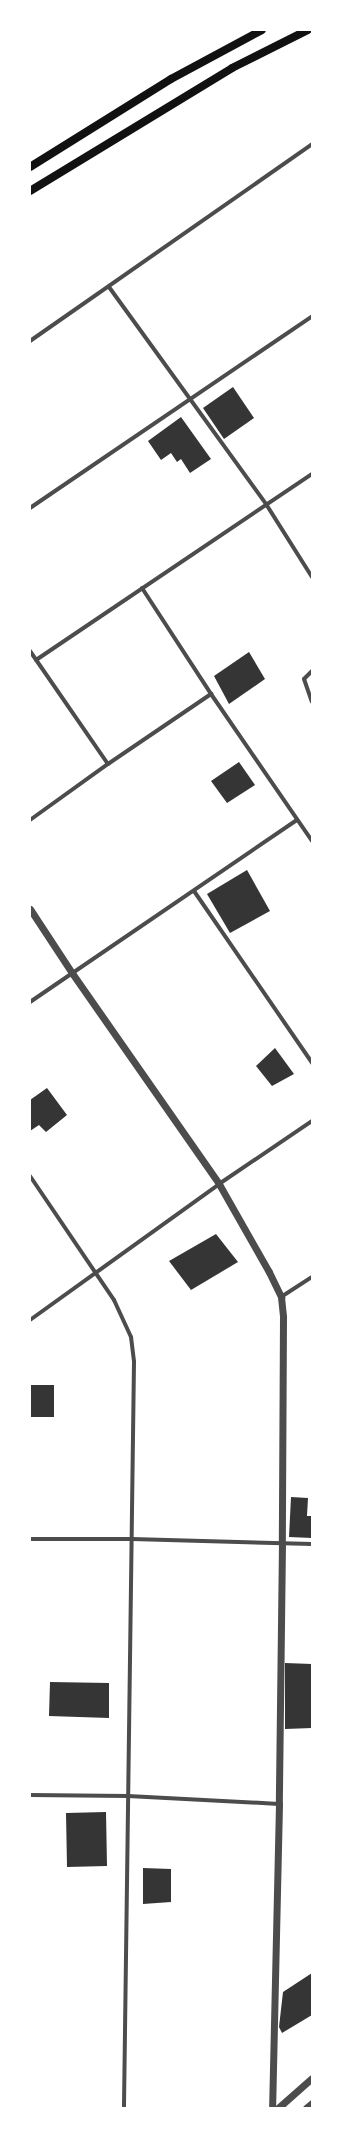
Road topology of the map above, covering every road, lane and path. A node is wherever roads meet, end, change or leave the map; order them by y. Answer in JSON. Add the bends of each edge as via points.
{"nodes":[{"id":1,"x":262,"y":30,"type":"edge"},
{"id":2,"x":308,"y":30,"type":"edge"},
{"id":3,"x":312,"y":144,"type":"edge"},
{"id":4,"x":30,"y":167,"type":"edge"},
{"id":5,"x":30,"y":191,"type":"edge"},
{"id":6,"x":109,"y":287,"type":"junction"},
{"id":7,"x":312,"y":316,"type":"edge"},
{"id":8,"x":30,"y":341,"type":"edge"},
{"id":9,"x":191,"y":399,"type":"junction"},
{"id":10,"x":312,"y":474,"type":"edge"},
{"id":11,"x":266,"y":504,"type":"junction"},
{"id":12,"x":30,"y":508,"type":"edge"},
{"id":13,"x":312,"y":577,"type":"edge"},
{"id":14,"x":142,"y":588,"type":"junction"},
{"id":15,"x":30,"y":651,"type":"edge"},
{"id":16,"x":36,"y":660,"type":"junction"},
{"id":17,"x":312,"y":671,"type":"edge"},
{"id":18,"x":211,"y":694,"type":"junction"},
{"id":19,"x":310,"y":695,"type":"edge"},
{"id":20,"x":312,"y":702,"type":"edge"},
{"id":21,"x":108,"y":764,"type":"junction"},
{"id":22,"x":30,"y":820,"type":"edge"},
{"id":23,"x":297,"y":820,"type":"junction"},
{"id":24,"x":312,"y":841,"type":"edge"},
{"id":25,"x":194,"y":891,"type":"junction"},
{"id":26,"x":30,"y":909,"type":"edge"},
{"id":27,"x":72,"y":973,"type":"junction"},
{"id":28,"x":30,"y":1002,"type":"edge"},
{"id":29,"x":312,"y":1063,"type":"edge"},
{"id":30,"x":312,"y":1121,"type":"edge"},
{"id":31,"x":30,"y":1176,"type":"edge"},
{"id":32,"x":219,"y":1184,"type":"junction"},
{"id":33,"x":94,"y":1273,"type":"junction"},
{"id":34,"x":312,"y":1277,"type":"edge"},
{"id":35,"x":281,"y":1297,"type":"junction"},
{"id":36,"x":30,"y":1320,"type":"edge"},
{"id":37,"x":30,"y":1539,"type":"edge"},
{"id":38,"x":132,"y":1539,"type":"junction"},
{"id":39,"x":282,"y":1543,"type":"junction"},
{"id":40,"x":312,"y":1544,"type":"edge"},
{"id":41,"x":30,"y":1795,"type":"edge"},
{"id":42,"x":128,"y":1796,"type":"junction"},
{"id":43,"x":279,"y":1804,"type":"junction"},
{"id":44,"x":312,"y":2078,"type":"edge"},
{"id":45,"x":312,"y":2103,"type":"edge"},
{"id":46,"x":124,"y":2108,"type":"edge"},
{"id":47,"x":272,"y":2108,"type":"edge"},
{"id":48,"x":278,"y":2108,"type":"edge"},
{"id":49,"x":306,"y":2108,"type":"edge"}],
"edges":[{"from":1,"to":4,"type":"main road","via":[[171,79]]},
{"from":2,"to":5,"type":"main road","via":[[219,76]]},
{"from":3,"to":6,"type":"street"},
{"from":6,"to":8,"type":"street"},
{"from":6,"to":9,"type":"street"},
{"from":7,"to":9,"type":"street"},
{"from":9,"to":11,"type":"street"},
{"from":9,"to":12,"type":"street"},
{"from":10,"to":11,"type":"street"},
{"from":11,"to":13,"type":"street"},
{"from":11,"to":14,"type":"street"},
{"from":14,"to":16,"type":"street"},
{"from":14,"to":18,"type":"street"},
{"from":15,"to":16,"type":"street"},
{"from":16,"to":21,"type":"street"},
{"from":17,"to":19,"type":"street","via":[[304,679]]},
{"from":18,"to":21,"type":"street"},
{"from":18,"to":23,"type":"street"},
{"from":19,"to":20,"type":"street"},
{"from":21,"to":22,"type":"street"},
{"from":23,"to":24,"type":"street"},
{"from":23,"to":25,"type":"street"},
{"from":25,"to":27,"type":"street"},
{"from":25,"to":29,"type":"street"},
{"from":26,"to":27,"type":"street"},
{"from":27,"to":28,"type":"street"},
{"from":27,"to":32,"type":"street"},
{"from":30,"to":32,"type":"street"},
{"from":31,"to":33,"type":"street"},
{"from":32,"to":33,"type":"street"},
{"from":32,"to":35,"type":"street"},
{"from":33,"to":36,"type":"street"},
{"from":33,"to":38,"type":"street","via":[[122,1315],[133,1348]]},
{"from":34,"to":35,"type":"street"},
{"from":35,"to":39,"type":"street","via":[[284,1317]]},
{"from":37,"to":38,"type":"street"},
{"from":38,"to":39,"type":"street"},
{"from":38,"to":42,"type":"street"},
{"from":39,"to":40,"type":"street"},
{"from":39,"to":43,"type":"street"},
{"from":41,"to":42,"type":"street"},
{"from":42,"to":43,"type":"street"},
{"from":42,"to":46,"type":"street"},
{"from":43,"to":47,"type":"street"},
{"from":44,"to":48,"type":"street"},
{"from":45,"to":49,"type":"street"}]}
